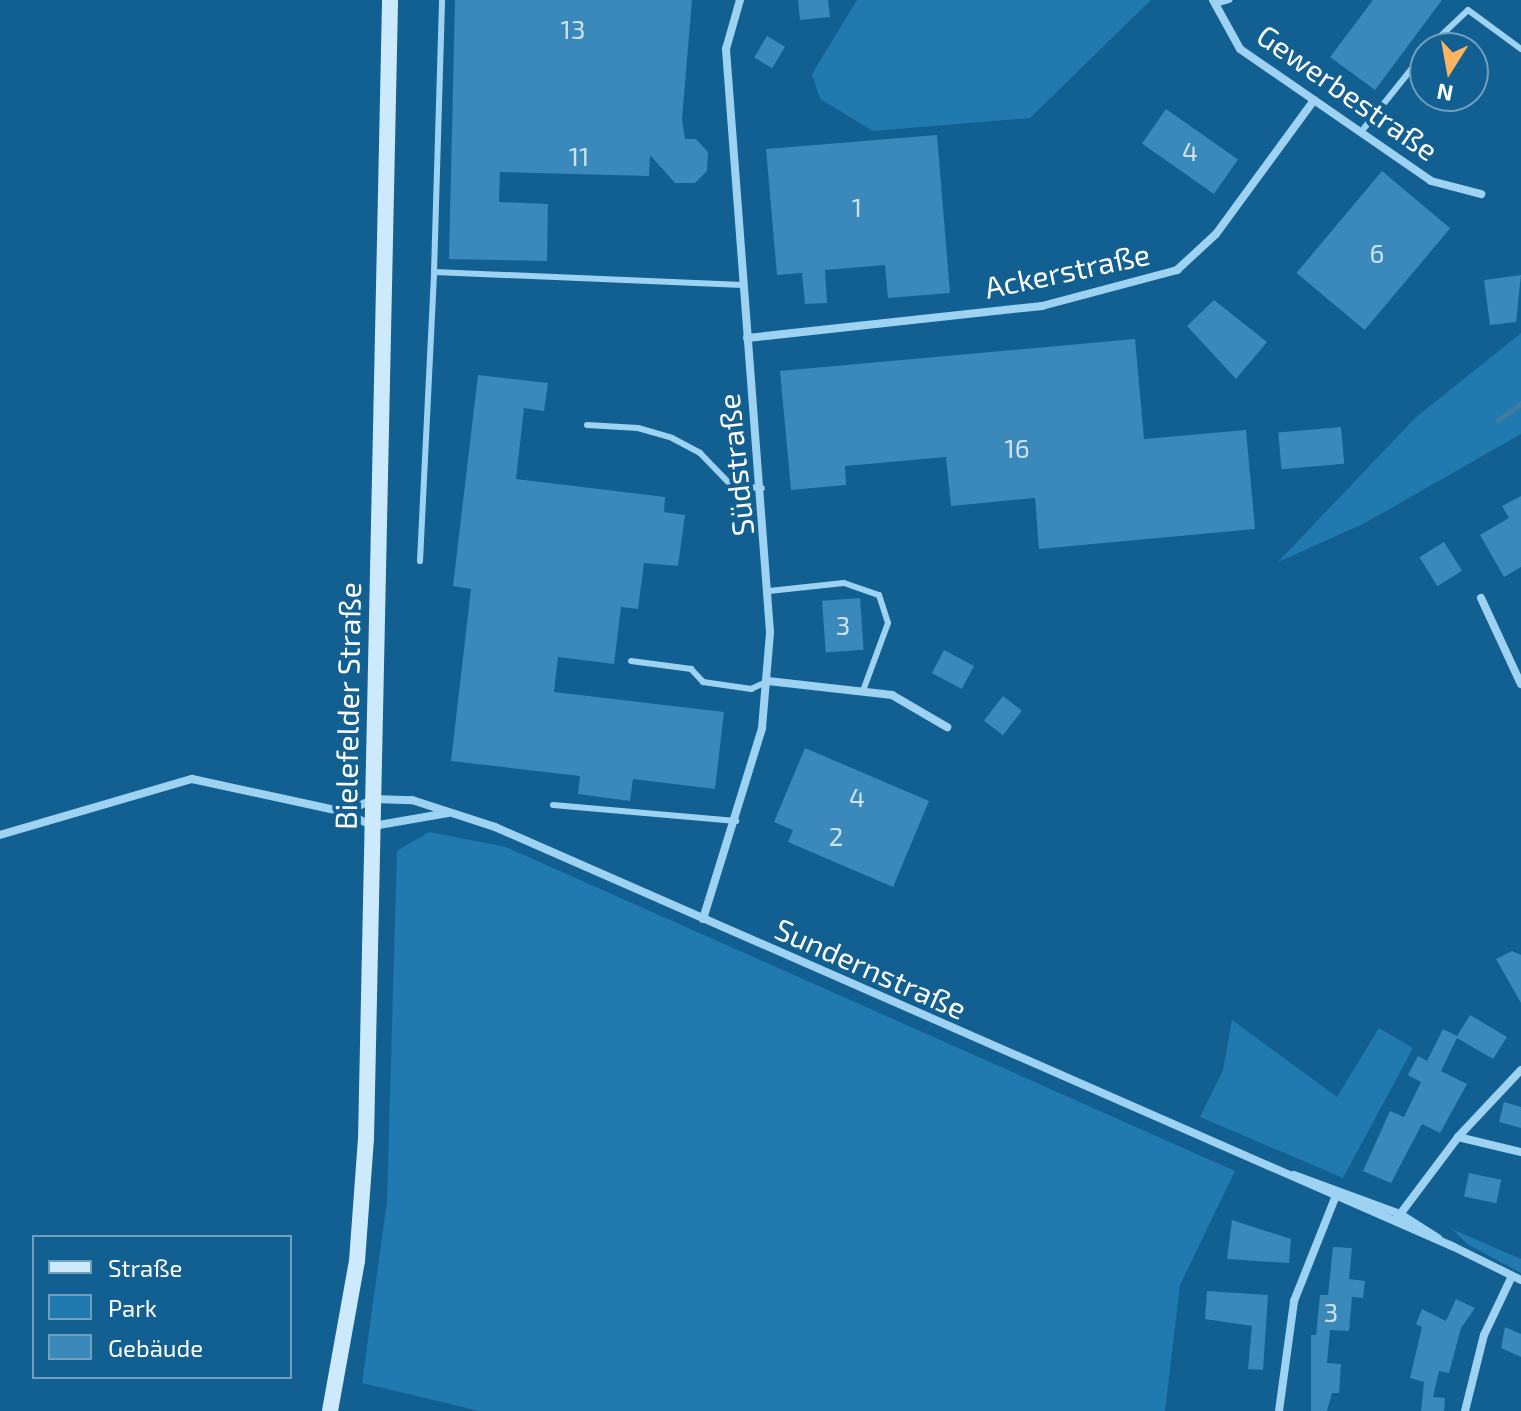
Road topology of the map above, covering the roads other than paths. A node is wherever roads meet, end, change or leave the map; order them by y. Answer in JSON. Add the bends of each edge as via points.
{"nodes":[{"id":1,"x":390,"y":0,"type":"edge"},
{"id":2,"x":442,"y":0,"type":"edge"},
{"id":3,"x":740,"y":0,"type":"edge"},
{"id":4,"x":1229,"y":0,"type":"edge"},
{"id":5,"x":1214,"y":2,"type":"edge"},
{"id":6,"x":1445,"y":32,"type":"edge"},
{"id":7,"x":1521,"y":49,"type":"edge"},
{"id":8,"x":1409,"y":72,"type":"edge"},
{"id":9,"x":1314,"y":100,"type":"junction"},
{"id":10,"x":1361,"y":132,"type":"junction"},
{"id":11,"x":1481,"y":194,"type":"dead end"},
{"id":12,"x":434,"y":272,"type":"junction"},
{"id":13,"x":743,"y":285,"type":"junction"},
{"id":14,"x":747,"y":338,"type":"junction"},
{"id":15,"x":587,"y":425,"type":"dead end"},
{"id":16,"x":762,"y":488,"type":"junction"},
{"id":17,"x":420,"y":561,"type":"dead end"},
{"id":18,"x":769,"y":591,"type":"junction"},
{"id":19,"x":1481,"y":598,"type":"dead end"},
{"id":20,"x":631,"y":661,"type":"dead end"},
{"id":21,"x":768,"y":681,"type":"junction"},
{"id":22,"x":1521,"y":684,"type":"edge"},
{"id":23,"x":863,"y":691,"type":"junction"},
{"id":24,"x":947,"y":727,"type":"dead end"},
{"id":25,"x":374,"y":799,"type":"junction"},
{"id":26,"x":553,"y":805,"type":"dead end"},
{"id":27,"x":344,"y":812,"type":"junction"},
{"id":28,"x":449,"y":813,"type":"junction"},
{"id":29,"x":736,"y":821,"type":"junction"},
{"id":30,"x":373,"y":826,"type":"junction"},
{"id":31,"x":0,"y":835,"type":"edge"},
{"id":32,"x":703,"y":919,"type":"junction"},
{"id":33,"x":1521,"y":1070,"type":"edge"},
{"id":34,"x":1458,"y":1137,"type":"junction"},
{"id":35,"x":1521,"y":1152,"type":"edge"},
{"id":36,"x":1273,"y":1170,"type":"junction"},
{"id":37,"x":1339,"y":1188,"type":"junction"},
{"id":38,"x":1334,"y":1198,"type":"junction"},
{"id":39,"x":1400,"y":1214,"type":"junction"},
{"id":40,"x":1394,"y":1225,"type":"junction"},
{"id":41,"x":1454,"y":1247,"type":"junction"},
{"id":42,"x":1516,"y":1278,"type":"edge"},
{"id":43,"x":330,"y":1411,"type":"edge"},
{"id":44,"x":1279,"y":1411,"type":"edge"},
{"id":45,"x":1465,"y":1411,"type":"edge"}],
"edges":[{"from":1,"to":25,"type":"main road","name":"Bielefelder Straße"},
{"from":2,"to":12,"type":"lane"},
{"from":3,"to":13,"type":"street","name":"Südstraße","via":[[726,49]]},
{"from":4,"to":5,"type":"lane"},
{"from":5,"to":9,"type":"street","name":"Gewerbestraße","via":[[1240,49]]},
{"from":6,"to":7,"type":"lane","via":[[1468,10]]},
{"from":8,"to":10,"type":"lane"},
{"from":9,"to":10,"type":"street","name":"Gewerbestraße"},
{"from":9,"to":14,"type":"street","name":"Ackerstraße","via":[[1216,234],[1177,270],[1042,306]]},
{"from":10,"to":11,"type":"street","name":"Gewerbestraße","via":[[1431,181]]},
{"from":12,"to":13,"type":"lane"},
{"from":12,"to":17,"type":"lane"},
{"from":13,"to":14,"type":"street","name":"Südstraße"},
{"from":14,"to":16,"type":"street","name":"Südstraße"},
{"from":15,"to":16,"type":"lane","via":[[638,428],[672,438],[700,453],[731,485]]},
{"from":16,"to":18,"type":"street","name":"Südstraße"},
{"from":18,"to":21,"type":"street","name":"Südstraße"},
{"from":18,"to":23,"type":"lane","via":[[844,583],[879,595],[888,623]]},
{"from":19,"to":22,"type":"street"},
{"from":20,"to":21,"type":"lane","via":[[691,669],[703,682],[751,689]]},
{"from":21,"to":23,"type":"street"},
{"from":21,"to":29,"type":"street","name":"Südstraße","via":[[762,728]]},
{"from":23,"to":24,"type":"street","via":[[892,695]]},
{"from":25,"to":27,"type":"street"},
{"from":25,"to":28,"type":"street","name":"Sundernstraße","via":[[412,800]]},
{"from":25,"to":30,"type":"main road","name":"Bielefelder Straße"},
{"from":26,"to":29,"type":"lane"},
{"from":27,"to":30,"type":"street"},
{"from":27,"to":31,"type":"street","via":[[192,779]]},
{"from":28,"to":30,"type":"street","name":"Sundernstraße"},
{"from":28,"to":32,"type":"street","name":"Sundernstraße","via":[[495,827]]},
{"from":29,"to":32,"type":"street","name":"Südstraße"},
{"from":30,"to":43,"type":"main road","name":"Bielefelder Straße","via":[[362,1200]]},
{"from":32,"to":36,"type":"street","name":"Sundernstraße"},
{"from":33,"to":34,"type":"street"},
{"from":34,"to":35,"type":"street"},
{"from":34,"to":39,"type":"street"},
{"from":36,"to":37,"type":"street","name":"Sundernstraße"},
{"from":36,"to":38,"type":"street","name":"Sundernstraße"},
{"from":37,"to":38,"type":"street"},
{"from":37,"to":39,"type":"street","name":"Sundernstraße"},
{"from":38,"to":40,"type":"street","name":"Sundernstraße"},
{"from":38,"to":44,"type":"street","via":[[1294,1301]]},
{"from":39,"to":40,"type":"street"},
{"from":39,"to":41,"type":"street","name":"Sundernstraße"},
{"from":40,"to":41,"type":"street","name":"Sundernstraße"},
{"from":41,"to":42,"type":"street","name":"Sundernstraße"},
{"from":42,"to":45,"type":"street","via":[[1484,1335]]}]}
